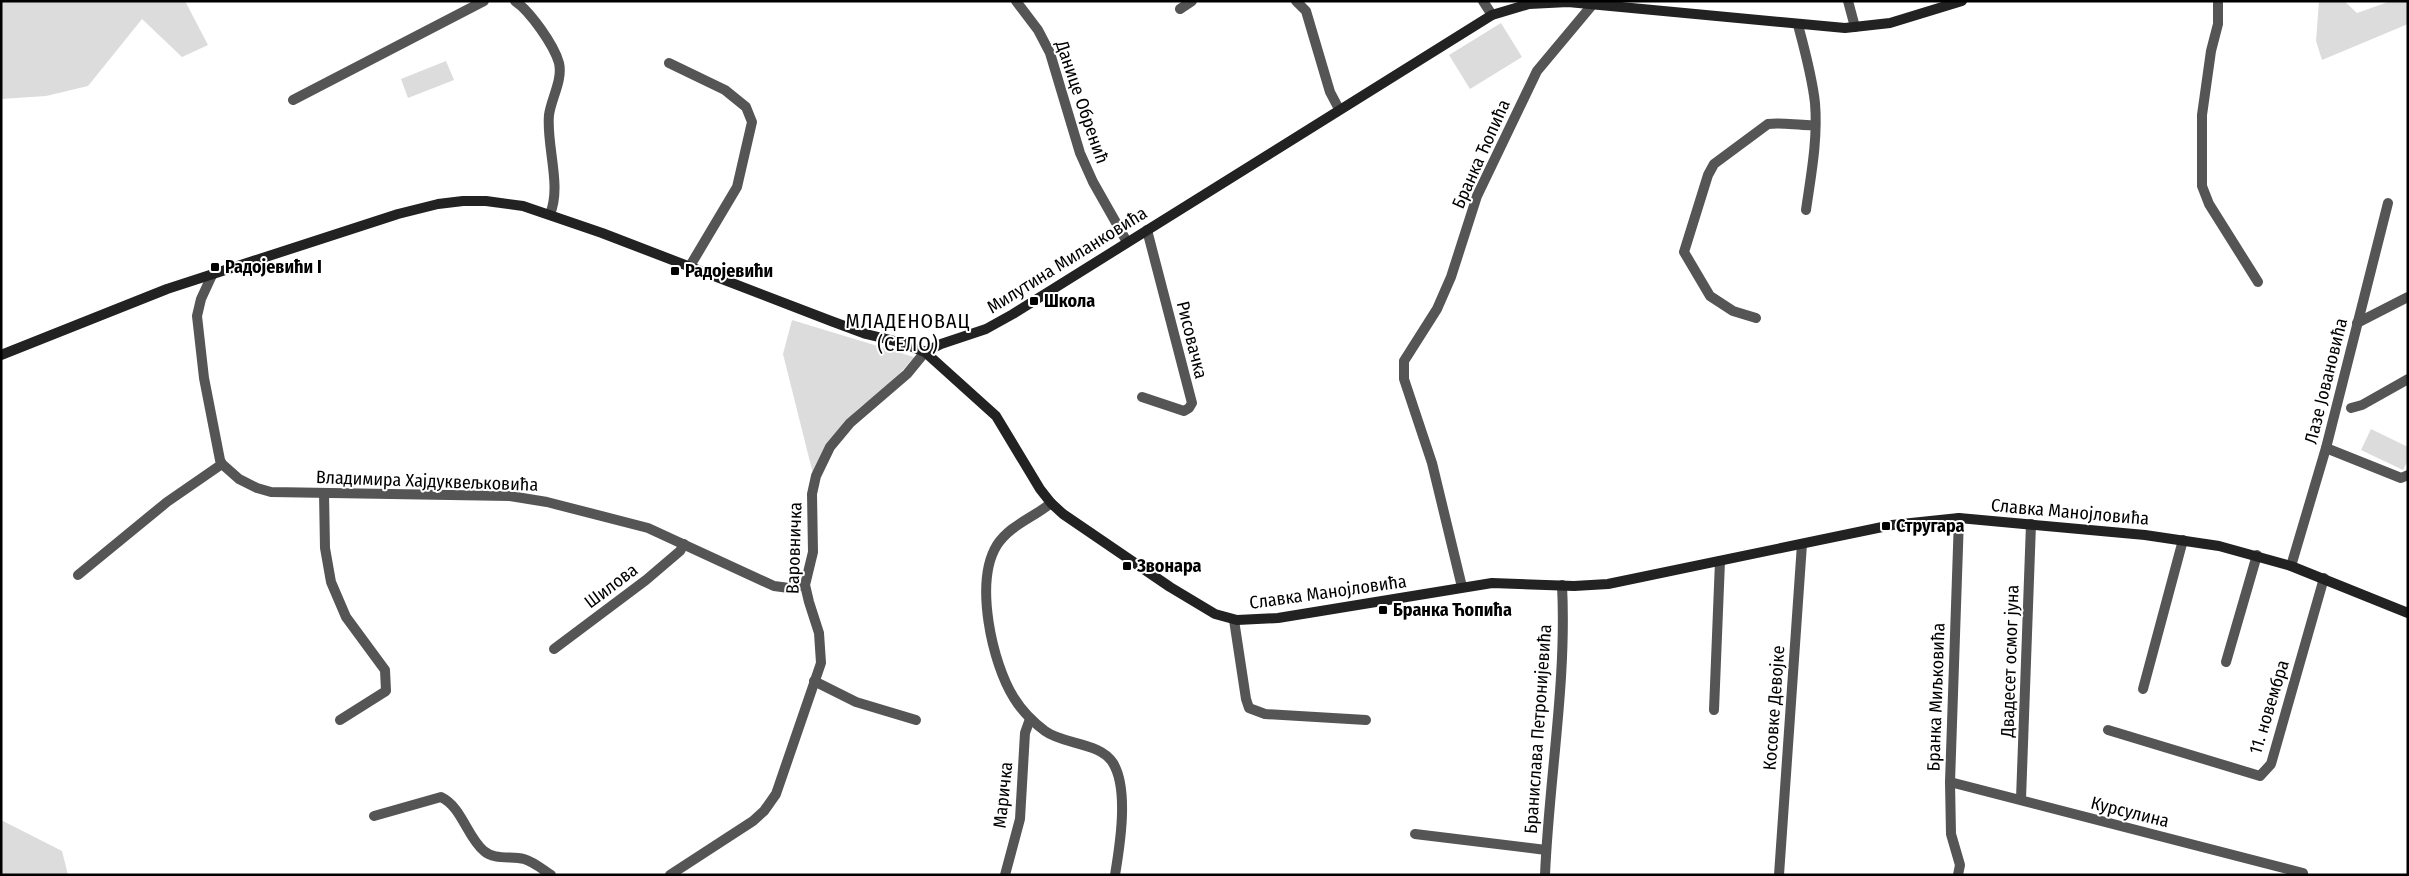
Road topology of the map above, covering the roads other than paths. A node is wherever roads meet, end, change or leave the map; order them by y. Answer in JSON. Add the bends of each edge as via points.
{"nodes":[{"id":1,"x":484,"y":1,"type":"edge"},
{"id":2,"x":515,"y":1,"type":"edge"},
{"id":3,"x":1016,"y":1,"type":"edge"},
{"id":4,"x":1192,"y":1,"type":"edge"},
{"id":5,"x":1296,"y":1,"type":"edge"},
{"id":6,"x":1483,"y":1,"type":"edge"},
{"id":7,"x":1848,"y":1,"type":"edge"},
{"id":8,"x":1962,"y":1,"type":"edge"},
{"id":9,"x":2218,"y":1,"type":"edge"},
{"id":10,"x":1568,"y":2,"type":"edge"},
{"id":11,"x":1593,"y":4,"type":"junction"},
{"id":12,"x":1180,"y":9,"type":"dead end"},
{"id":13,"x":1492,"y":15,"type":"junction"},
{"id":14,"x":1798,"y":25,"type":"junction"},
{"id":15,"x":1855,"y":27,"type":"junction"},
{"id":16,"x":669,"y":63,"type":"dead end"},
{"id":17,"x":293,"y":100,"type":"dead end"},
{"id":18,"x":1339,"y":109,"type":"junction"},
{"id":19,"x":1816,"y":125,"type":"junction"},
{"id":20,"x":2388,"y":202,"type":"dead end"},
{"id":21,"x":1806,"y":210,"type":"dead end"},
{"id":22,"x":550,"y":214,"type":"junction"},
{"id":23,"x":1147,"y":230,"type":"junction"},
{"id":24,"x":1127,"y":242,"type":"junction"},
{"id":25,"x":690,"y":266,"type":"junction"},
{"id":26,"x":213,"y":273,"type":"junction"},
{"id":27,"x":2258,"y":282,"type":"dead end"},
{"id":28,"x":2408,"y":297,"type":"edge"},
{"id":29,"x":1756,"y":318,"type":"dead end"},
{"id":30,"x":2357,"y":323,"type":"junction"},
{"id":31,"x":925,"y":352,"type":"junction"},
{"id":32,"x":1,"y":355,"type":"edge"},
{"id":33,"x":2408,"y":379,"type":"edge"},
{"id":34,"x":1142,"y":397,"type":"dead end"},
{"id":35,"x":2351,"y":408,"type":"dead end"},
{"id":36,"x":2326,"y":448,"type":"junction"},
{"id":37,"x":222,"y":464,"type":"junction"},
{"id":38,"x":2408,"y":475,"type":"edge"},
{"id":39,"x":324,"y":493,"type":"junction"},
{"id":40,"x":1051,"y":504,"type":"junction"},
{"id":41,"x":1959,"y":518,"type":"junction"},
{"id":42,"x":2031,"y":524,"type":"junction"},
{"id":43,"x":2183,"y":540,"type":"junction"},
{"id":44,"x":684,"y":544,"type":"junction"},
{"id":45,"x":1802,"y":544,"type":"junction"},
{"id":46,"x":2257,"y":555,"type":"junction"},
{"id":47,"x":1720,"y":561,"type":"junction"},
{"id":48,"x":2291,"y":566,"type":"junction"},
{"id":49,"x":78,"y":575,"type":"dead end"},
{"id":50,"x":2324,"y":578,"type":"junction"},
{"id":51,"x":806,"y":585,"type":"junction"},
{"id":52,"x":1562,"y":585,"type":"junction"},
{"id":53,"x":1462,"y":587,"type":"junction"},
{"id":54,"x":2408,"y":613,"type":"edge"},
{"id":55,"x":1234,"y":620,"type":"junction"},
{"id":56,"x":554,"y":649,"type":"dead end"},
{"id":57,"x":2226,"y":662,"type":"dead end"},
{"id":58,"x":814,"y":681,"type":"junction"},
{"id":59,"x":2143,"y":689,"type":"dead end"},
{"id":60,"x":1714,"y":710,"type":"dead end"},
{"id":61,"x":1030,"y":719,"type":"junction"},
{"id":62,"x":340,"y":720,"type":"dead end"},
{"id":63,"x":916,"y":720,"type":"dead end"},
{"id":64,"x":1366,"y":720,"type":"dead end"},
{"id":65,"x":2108,"y":730,"type":"dead end"},
{"id":66,"x":1950,"y":782,"type":"junction"},
{"id":67,"x":2020,"y":799,"type":"junction"},
{"id":68,"x":374,"y":816,"type":"dead end"},
{"id":69,"x":1415,"y":834,"type":"dead end"},
{"id":70,"x":1546,"y":850,"type":"junction"},
{"id":71,"x":2303,"y":873,"type":"dead end"},
{"id":72,"x":551,"y":875,"type":"edge"},
{"id":73,"x":670,"y":875,"type":"edge"},
{"id":74,"x":1004,"y":875,"type":"edge"},
{"id":75,"x":1115,"y":875,"type":"edge"},
{"id":76,"x":1545,"y":875,"type":"edge"},
{"id":77,"x":1779,"y":875,"type":"edge"},
{"id":78,"x":1958,"y":875,"type":"edge"}],
"edges":[{"from":1,"to":17,"type":"street"},
{"from":2,"to":22,"type":"street","via":[[536,22],[558,62],[549,116],[553,184]]},
{"from":3,"to":24,"type":"street","name":"Данице Обренић","via":[[1038,30],[1050,53],[1080,153]]},
{"from":4,"to":12,"type":"street"},
{"from":5,"to":18,"type":"street","via":[[1306,11],[1330,92]]},
{"from":6,"to":13,"type":"street"},
{"from":7,"to":15,"type":"street"},
{"from":8,"to":15,"type":"main road","name":"Милутина Миланковића","via":[[1890,23]]},
{"from":9,"to":27,"type":"street","via":[[2218,24],[2202,115],[2202,186],[2209,204]]},
{"from":10,"to":11,"type":"main road","name":"Милутина Миланковића"},
{"from":10,"to":13,"type":"main road","name":"Милутина Миланковића","via":[[1529,4]]},
{"from":11,"to":14,"type":"main road","name":"Милутина Миланковића"},
{"from":11,"to":53,"type":"street","name":"Бранка Ћопића","via":[[1537,71],[1476,196],[1451,277],[1437,309],[1404,361],[1404,379],[1432,463]]},
{"from":13,"to":18,"type":"main road","name":"Милутина Миланковића"},
{"from":14,"to":15,"type":"main road","name":"Милутина Миланковића"},
{"from":14,"to":19,"type":"street","via":[[1811,74]]},
{"from":16,"to":25,"type":"street","via":[[725,90],[746,107],[752,122],[737,187]]},
{"from":18,"to":23,"type":"main road","name":"Милутина Миланковића"},
{"from":19,"to":21,"type":"street"},
{"from":19,"to":29,"type":"street","via":[[1768,124],[1714,164],[1708,174],[1684,252],[1710,296],[1733,311]]},
{"from":20,"to":30,"type":"street","name":"Лазе Јовановића"},
{"from":22,"to":25,"type":"main road"},
{"from":22,"to":26,"type":"main road","via":[[496,202],[438,204]]},
{"from":23,"to":24,"type":"main road","name":"Милутина Миланковића"},
{"from":23,"to":34,"type":"street","name":"Рисовачка","via":[[1192,403],[1189,408],[1181,410]]},
{"from":24,"to":31,"type":"main road","name":"Милутина Миланковића","via":[[996,324]]},
{"from":25,"to":31,"type":"main road","via":[[822,318]]},
{"from":26,"to":32,"type":"main road","via":[[167,288]]},
{"from":26,"to":37,"type":"street","via":[[200,298],[197,316],[204,378]]},
{"from":28,"to":30,"type":"street"},
{"from":30,"to":36,"type":"street","name":"Лазе Јовановића"},
{"from":31,"to":40,"type":"main road","name":"Славка Манојловића","via":[[996,416]]},
{"from":31,"to":51,"type":"street","name":"Варовничка","via":[[906,374],[850,424],[830,447],[820,465],[812,494],[813,552]]},
{"from":33,"to":35,"type":"street"},
{"from":36,"to":38,"type":"street","via":[[2401,478]]},
{"from":36,"to":48,"type":"street","name":"Лазе Јовановића"},
{"from":37,"to":39,"type":"street","name":"Владимира Хајдуквељковића","via":[[239,479],[262,490]]},
{"from":37,"to":49,"type":"street","via":[[180,493]]},
{"from":39,"to":44,"type":"street","name":"Владимира Хајдуквељковића","via":[[519,498],[648,528]]},
{"from":39,"to":62,"type":"street","via":[[325,548],[330,582],[356,633],[385,670],[386,692]]},
{"from":40,"to":55,"type":"main road","name":"Славка Манојловића","via":[[1186,597],[1215,614]]},
{"from":40,"to":61,"type":"street","via":[[1004,535],[993,552],[987,574],[988,607],[999,667],[1014,698]]},
{"from":41,"to":42,"type":"main road","name":"Славка Манојловића"},
{"from":41,"to":45,"type":"main road","name":"Славка Манојловића","via":[[1913,522]]},
{"from":41,"to":66,"type":"street","name":"Бранка Миљковића"},
{"from":42,"to":43,"type":"main road","name":"Славка Манојловића"},
{"from":42,"to":67,"type":"street","name":"Двадесет осмог јуна"},
{"from":43,"to":46,"type":"main road","name":"Славка Манојловића"},
{"from":43,"to":59,"type":"street"},
{"from":44,"to":51,"type":"street","name":"Владимира Хајдуквељковића","via":[[774,586]]},
{"from":44,"to":56,"type":"street","name":"Шилова","via":[[652,575]]},
{"from":45,"to":47,"type":"main road","name":"Славка Манојловића"},
{"from":45,"to":77,"type":"street","name":"Косовке Девојке"},
{"from":46,"to":48,"type":"main road","name":"Славка Манојловића"},
{"from":46,"to":57,"type":"street"},
{"from":47,"to":52,"type":"main road","name":"Славка Манојловића","via":[[1608,584]]},
{"from":47,"to":60,"type":"street"},
{"from":48,"to":50,"type":"main road","name":"Славка Манојловића"},
{"from":50,"to":54,"type":"main road","name":"Славка Манојловића"},
{"from":50,"to":65,"type":"street","name":"11. новембра","via":[[2271,764],[2260,776]]},
{"from":51,"to":58,"type":"street","name":"Варовничка","via":[[821,641],[821,662]]},
{"from":52,"to":53,"type":"main road","name":"Славка Манојловића","via":[[1509,582]]},
{"from":52,"to":70,"type":"street","name":"Бранислава Петронијевића","via":[[1562,678]]},
{"from":53,"to":55,"type":"main road","name":"Славка Манојловића","via":[[1278,618]]},
{"from":55,"to":64,"type":"street","via":[[1250,708],[1265,714]]},
{"from":58,"to":63,"type":"street","via":[[856,702]]},
{"from":58,"to":73,"type":"street","name":"Варовничка","via":[[776,794],[768,807],[753,821]]},
{"from":61,"to":74,"type":"street","name":"Маричка","via":[[1025,733],[1020,818]]},
{"from":61,"to":75,"type":"street","via":[[1057,739],[1102,752],[1118,772],[1121,814]]},
{"from":66,"to":67,"type":"street","name":"Курсулина"},
{"from":66,"to":78,"type":"street","name":"Бранка Миљковића","via":[[1951,834],[1960,865]]},
{"from":67,"to":71,"type":"street","name":"Курсулина"},
{"from":68,"to":72,"type":"street","via":[[435,797],[441,798],[451,805],[484,852],[525,859]]},
{"from":69,"to":70,"type":"street"},
{"from":70,"to":76,"type":"street","name":"Бранислава Петронијевића"}]}
